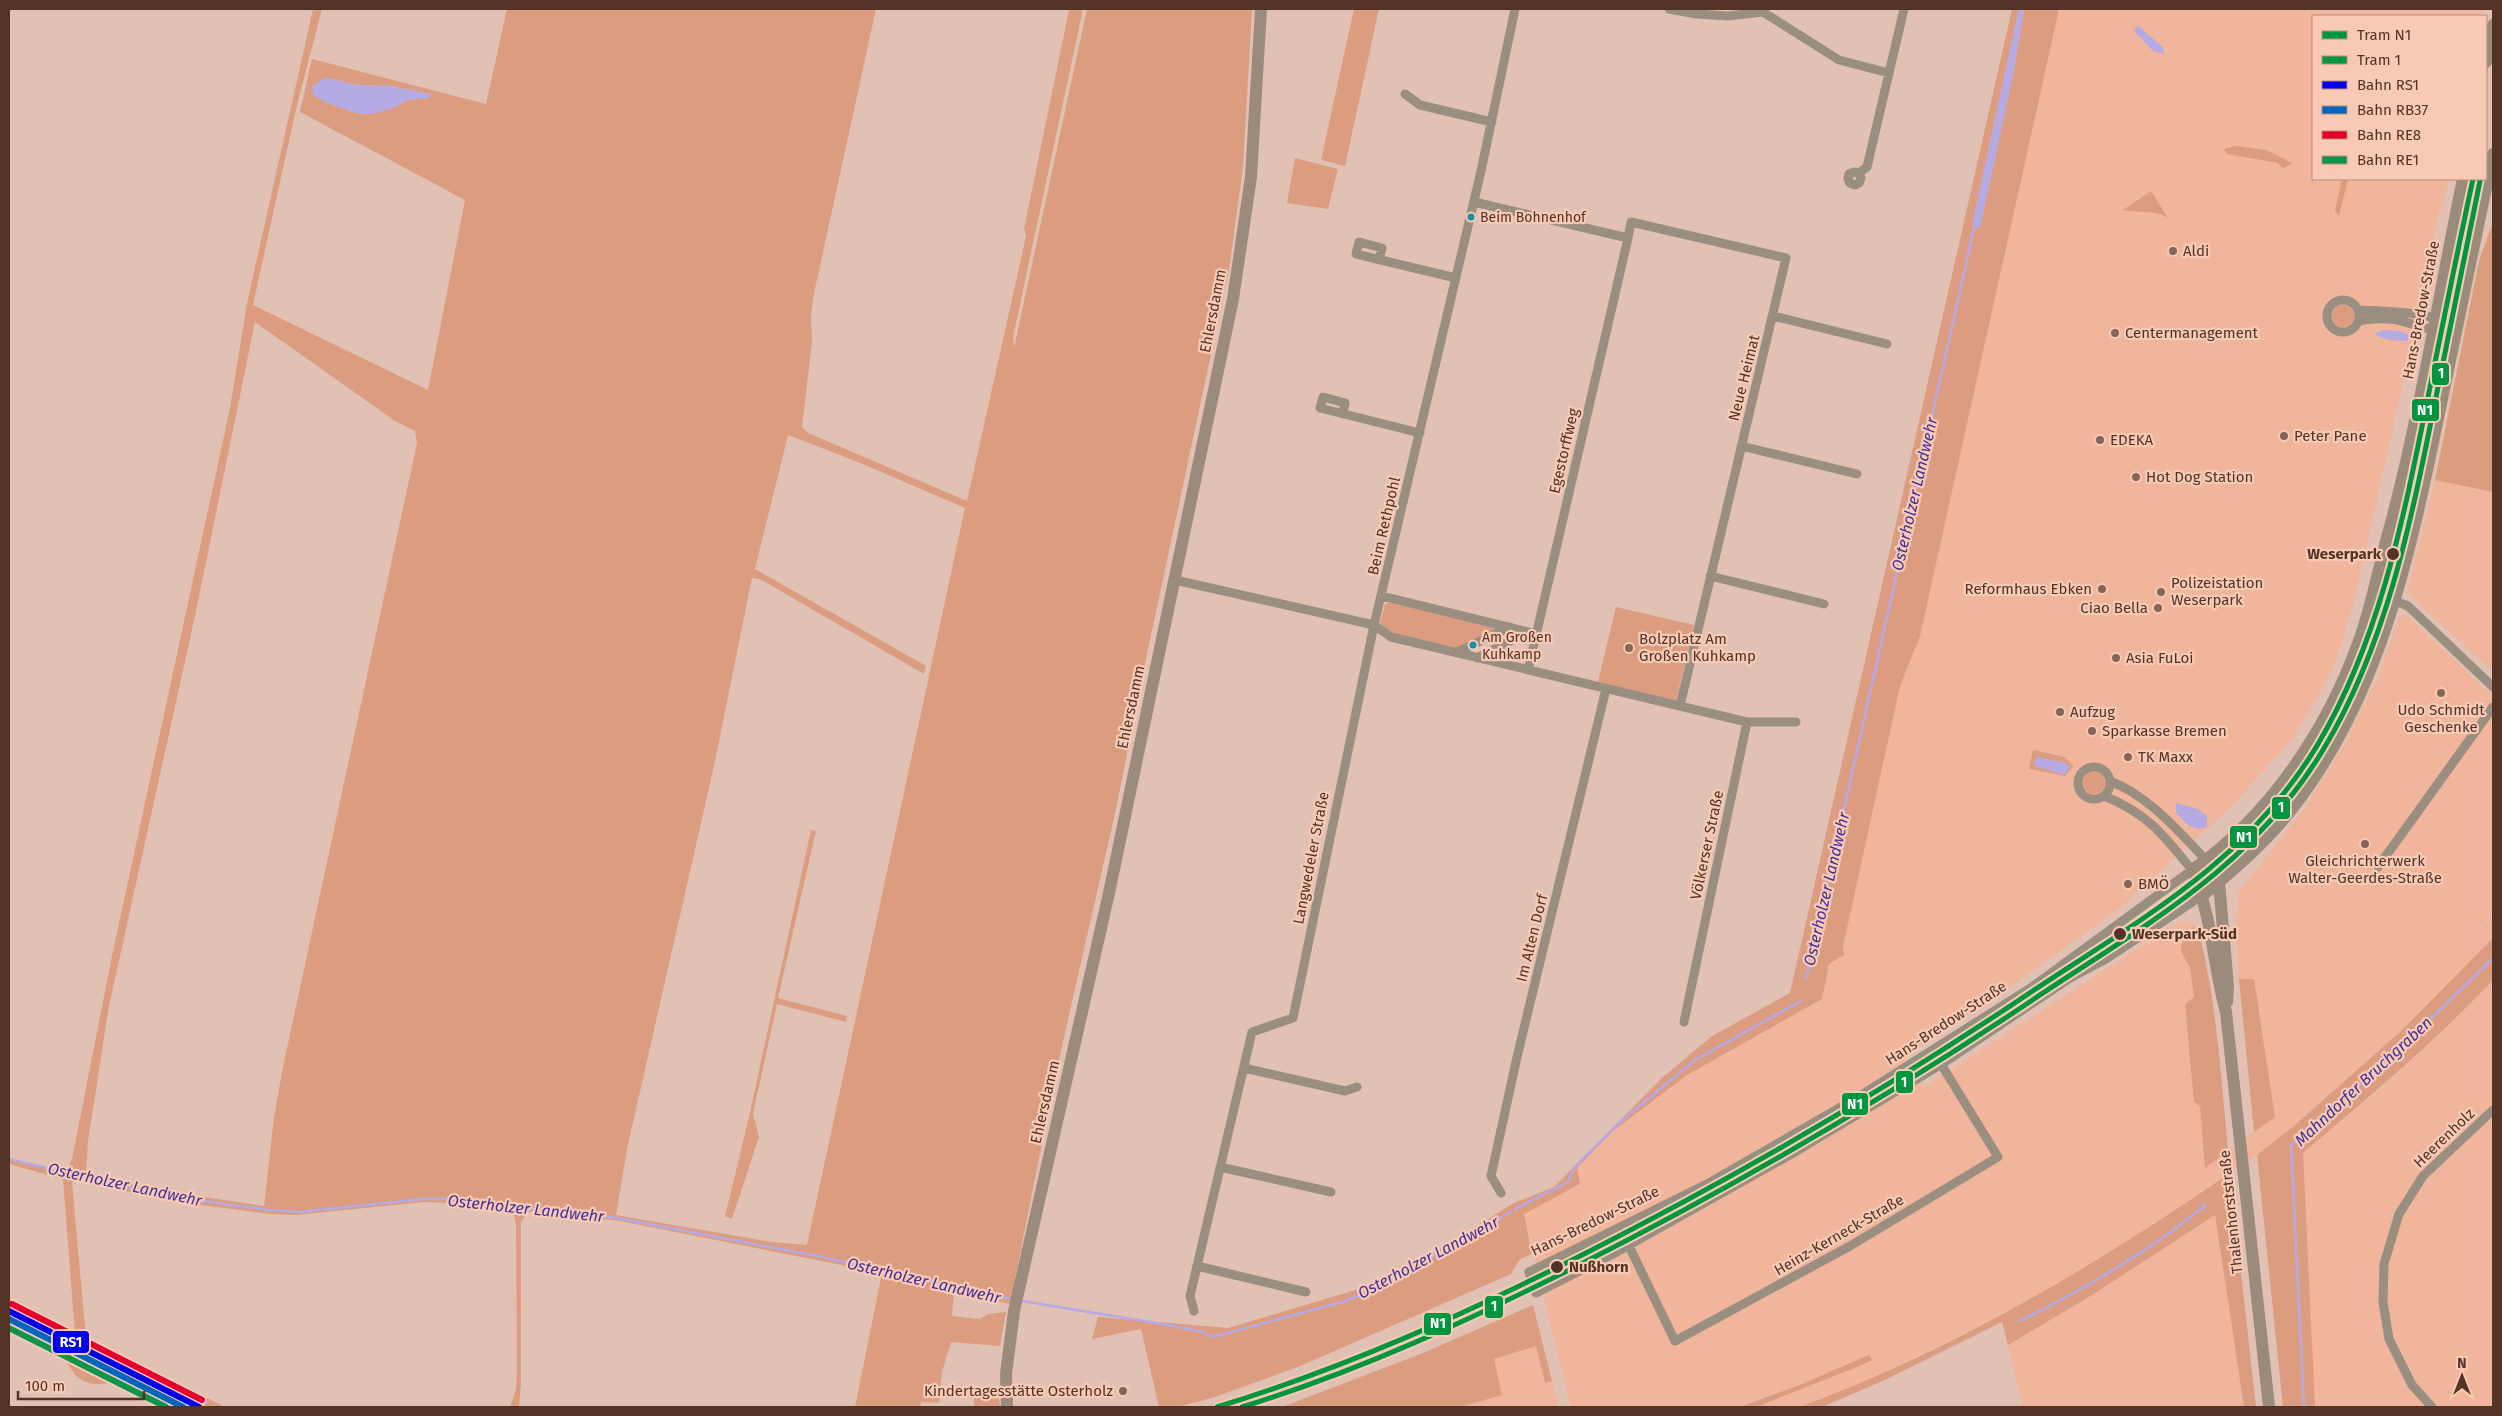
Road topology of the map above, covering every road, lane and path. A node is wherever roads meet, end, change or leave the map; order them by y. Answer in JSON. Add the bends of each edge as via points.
{"nodes":[{"id":1,"x":1261,"y":9,"type":"edge"},
{"id":2,"x":1515,"y":9,"type":"edge"},
{"id":3,"x":1669,"y":9,"type":"edge"},
{"id":4,"x":1904,"y":9,"type":"edge"},
{"id":5,"x":1764,"y":10,"type":"edge"},
{"id":6,"x":2493,"y":25,"type":"edge"},
{"id":7,"x":2487,"y":57,"type":"edge"},
{"id":8,"x":1889,"y":73,"type":"junction"},
{"id":9,"x":1405,"y":94,"type":"dead end"},
{"id":10,"x":1492,"y":122,"type":"junction"},
{"id":11,"x":2493,"y":154,"type":"edge"},
{"id":12,"x":1859,"y":173,"type":"dead end"},
{"id":13,"x":2463,"y":180,"type":"edge"},
{"id":14,"x":1474,"y":202,"type":"junction"},
{"id":15,"x":1628,"y":238,"type":"junction"},
{"id":16,"x":1379,"y":259,"type":"dead end"},
{"id":17,"x":1456,"y":278,"type":"junction"},
{"id":18,"x":2358,"y":310,"type":"junction"},
{"id":19,"x":1773,"y":316,"type":"junction"},
{"id":20,"x":2358,"y":321,"type":"junction"},
{"id":21,"x":2434,"y":325,"type":"junction"},
{"id":22,"x":2457,"y":328,"type":"junction"},
{"id":23,"x":1887,"y":344,"type":"dead end"},
{"id":24,"x":1343,"y":414,"type":"dead end"},
{"id":25,"x":1420,"y":433,"type":"junction"},
{"id":26,"x":1741,"y":446,"type":"junction"},
{"id":27,"x":1857,"y":474,"type":"dead end"},
{"id":28,"x":1710,"y":576,"type":"junction"},
{"id":29,"x":1175,"y":580,"type":"junction"},
{"id":30,"x":1382,"y":596,"type":"junction"},
{"id":31,"x":2395,"y":601,"type":"junction"},
{"id":32,"x":1824,"y":604,"type":"dead end"},
{"id":33,"x":1374,"y":624,"type":"junction"},
{"id":34,"x":1510,"y":627,"type":"junction"},
{"id":35,"x":1532,"y":633,"type":"junction"},
{"id":36,"x":1457,"y":652,"type":"junction"},
{"id":37,"x":1477,"y":658,"type":"junction"},
{"id":38,"x":1528,"y":670,"type":"junction"},
{"id":39,"x":2493,"y":687,"type":"edge"},
{"id":40,"x":1606,"y":689,"type":"junction"},
{"id":41,"x":1680,"y":706,"type":"junction"},
{"id":42,"x":2493,"y":707,"type":"edge"},
{"id":43,"x":1747,"y":722,"type":"junction"},
{"id":44,"x":1796,"y":722,"type":"dead end"},
{"id":45,"x":2110,"y":781,"type":"junction"},
{"id":46,"x":2104,"y":796,"type":"junction"},
{"id":47,"x":2206,"y":860,"type":"junction"},
{"id":48,"x":2378,"y":866,"type":"dead end"},
{"id":49,"x":2192,"y":870,"type":"junction"},
{"id":50,"x":2219,"y":882,"type":"junction"},
{"id":51,"x":2203,"y":895,"type":"junction"},
{"id":52,"x":2226,"y":1012,"type":"junction"},
{"id":53,"x":1684,"y":1022,"type":"dead end"},
{"id":54,"x":1933,"y":1050,"type":"junction"},
{"id":55,"x":1942,"y":1064,"type":"junction"},
{"id":56,"x":1244,"y":1068,"type":"junction"},
{"id":57,"x":1357,"y":1087,"type":"dead end"},
{"id":58,"x":2493,"y":1110,"type":"edge"},
{"id":59,"x":1220,"y":1167,"type":"junction"},
{"id":60,"x":1331,"y":1192,"type":"dead end"},
{"id":61,"x":1501,"y":1192,"type":"dead end"},
{"id":62,"x":1628,"y":1244,"type":"junction"},
{"id":63,"x":1197,"y":1266,"type":"junction"},
{"id":64,"x":1306,"y":1292,"type":"dead end"},
{"id":65,"x":1194,"y":1311,"type":"dead end"},
{"id":66,"x":1007,"y":1407,"type":"edge"},
{"id":67,"x":2269,"y":1407,"type":"edge"},
{"id":68,"x":2432,"y":1407,"type":"edge"}],
"edges":[{"from":1,"to":29,"type":"main road","name":"Ehlersdamm","via":[[1251,177],[1244,231]]},
{"from":2,"to":10,"type":"street","name":"Beim Rethpohl"},
{"from":3,"to":5,"type":"street","via":[[1728,16]]},
{"from":4,"to":8,"type":"street"},
{"from":5,"to":8,"type":"street","via":[[1839,60]]},
{"from":6,"to":7,"type":"main road"},
{"from":8,"to":12,"type":"street","via":[[1867,168]]},
{"from":9,"to":10,"type":"street","via":[[1420,105]]},
{"from":10,"to":14,"type":"street","name":"Beim Rethpohl"},
{"from":11,"to":22,"type":"main road","name":"Hans-Bredow-Straße"},
{"from":13,"to":21,"type":"main road","name":"Hans-Bredow-Straße"},
{"from":14,"to":15,"type":"street"},
{"from":14,"to":17,"type":"street","name":"Beim Rethpohl"},
{"from":15,"to":19,"type":"street","name":"Neue Heimat","via":[[1632,222],[1786,258]]},
{"from":15,"to":35,"type":"street","name":"Egestorffweg"},
{"from":16,"to":17,"type":"street"},
{"from":17,"to":25,"type":"street","name":"Beim Rethpohl"},
{"from":18,"to":20,"type":"street"},
{"from":18,"to":20,"type":"street","via":[[2351,302],[2336,301],[2326,318],[2329,326],[2338,332],[2351,331]]},
{"from":18,"to":21,"type":"street","via":[[2390,310]]},
{"from":19,"to":23,"type":"street"},
{"from":19,"to":26,"type":"street","name":"Neue Heimat"},
{"from":20,"to":21,"type":"street","via":[[2376,318]]},
{"from":21,"to":22,"type":"street","via":[[2447,322]]},
{"from":21,"to":47,"type":"main road","name":"Hans-Bredow-Straße","via":[[2410,449],[2366,616],[2349,667],[2312,739],[2277,787],[2245,824]]},
{"from":22,"to":31,"type":"main road","name":"Hans-Bredow-Straße","via":[[2420,507]]},
{"from":24,"to":25,"type":"street"},
{"from":25,"to":30,"type":"street","name":"Beim Rethpohl"},
{"from":26,"to":27,"type":"street"},
{"from":26,"to":28,"type":"street","name":"Neue Heimat"},
{"from":28,"to":32,"type":"street"},
{"from":28,"to":41,"type":"street","name":"Neue Heimat"},
{"from":29,"to":33,"type":"street"},
{"from":29,"to":66,"type":"main road","name":"Ehlersdamm","via":[[1109,893],[1014,1311],[1006,1374]]},
{"from":30,"to":33,"type":"street","name":"Beim Rethpohl"},
{"from":30,"to":34,"type":"street"},
{"from":31,"to":39,"type":"street","via":[[2408,606]]},
{"from":31,"to":50,"type":"main road","name":"Hans-Bredow-Straße","via":[[2359,696],[2330,751],[2290,811]]},
{"from":33,"to":36,"type":"street","via":[[1391,637]]},
{"from":33,"to":56,"type":"street","name":"Langwedeler Straße","via":[[1293,1018],[1252,1032]]},
{"from":34,"to":35,"type":"street"},
{"from":34,"to":36,"type":"street"},
{"from":35,"to":37,"type":"street"},
{"from":35,"to":38,"type":"street","name":"Egestorffweg"},
{"from":36,"to":37,"type":"street"},
{"from":37,"to":38,"type":"street"},
{"from":38,"to":40,"type":"street"},
{"from":40,"to":41,"type":"street"},
{"from":40,"to":61,"type":"street","name":"Im Alten Dorf","via":[[1491,1176]]},
{"from":41,"to":43,"type":"street"},
{"from":42,"to":48,"type":"street"},
{"from":43,"to":44,"type":"street"},
{"from":43,"to":53,"type":"street","name":"Völkerser Straße"},
{"from":45,"to":46,"type":"street"},
{"from":45,"to":46,"type":"street","via":[[2104,771],[2093,768],[2085,770],[2079,778],[2079,786],[2086,797]]},
{"from":45,"to":47,"type":"street","via":[[2139,797],[2164,817]]},
{"from":46,"to":49,"type":"street","via":[[2135,810],[2151,822]]},
{"from":47,"to":49,"type":"main road","name":"Hans-Bredow-Straße"},
{"from":47,"to":50,"type":"main road"},
{"from":49,"to":51,"type":"main road","name":"Thalenhorststraße"},
{"from":49,"to":54,"type":"street","name":"Hans-Bredow-Straße","via":[[2094,940],[2073,959]]},
{"from":50,"to":51,"type":"main road","name":"Hans-Bredow-Straße"},
{"from":50,"to":52,"type":"main road","name":"Thalenhorststraße","via":[[2228,987]]},
{"from":51,"to":52,"type":"main road","name":"Thalenhorststraße"},
{"from":51,"to":55,"type":"street","name":"Hans-Bredow-Straße","via":[[2106,959],[2070,978]]},
{"from":52,"to":67,"type":"main road","name":"Thalenhorststraße"},
{"from":54,"to":55,"type":"street","name":"Heinz-Kerneck-Straße"},
{"from":54,"to":62,"type":"street","name":"Hans-Bredow-Straße","via":[[1847,1104],[1709,1183],[1529,1272],[1536,1293]]},
{"from":55,"to":62,"type":"street","name":"Hans-Bredow-Straße","via":[[1795,1152]]},
{"from":55,"to":62,"type":"street","name":"Heinz-Kerneck-Straße","via":[[1998,1157],[1850,1246],[1675,1341]]},
{"from":56,"to":57,"type":"street","via":[[1345,1091]]},
{"from":56,"to":59,"type":"street","name":"Langwedeler Straße"},
{"from":58,"to":68,"type":"street","name":"Heerenholz","via":[[2423,1176],[2399,1214],[2384,1264],[2383,1302],[2389,1339],[2412,1385]]},
{"from":59,"to":60,"type":"street"},
{"from":59,"to":63,"type":"street","name":"Langwedeler Straße"},
{"from":63,"to":64,"type":"street"},
{"from":63,"to":65,"type":"street","name":"Langwedeler Straße","via":[[1190,1296]]}]}
